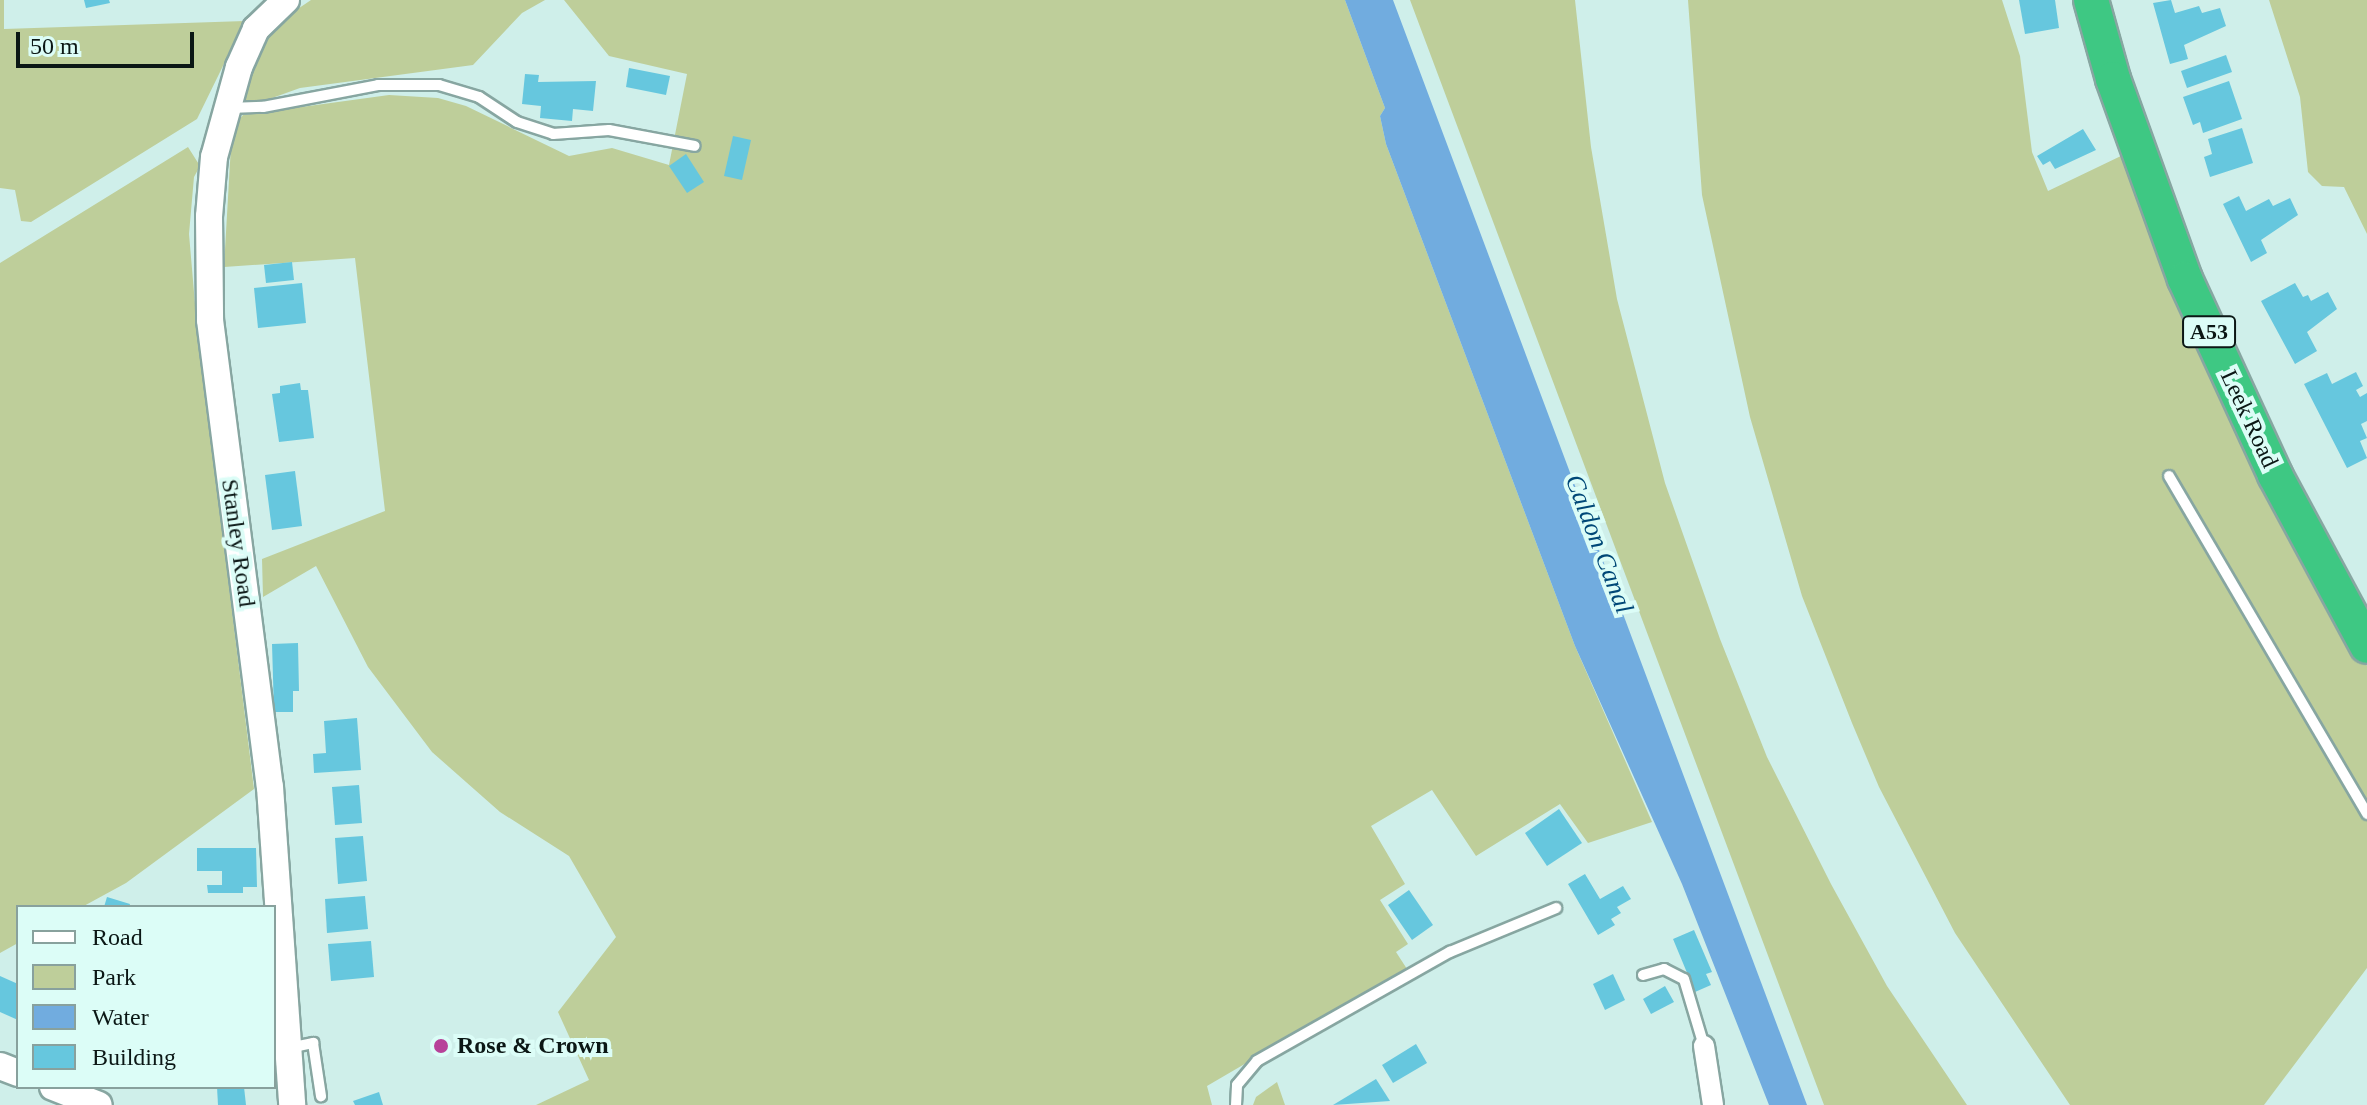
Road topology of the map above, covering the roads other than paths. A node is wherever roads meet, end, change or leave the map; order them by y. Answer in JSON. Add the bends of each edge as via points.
{"nodes":[{"id":1,"x":286,"y":0,"type":"edge"},
{"id":2,"x":2091,"y":0,"type":"edge"},
{"id":3,"x":227,"y":108,"type":"junction"},
{"id":4,"x":695,"y":146,"type":"dead end"},
{"id":5,"x":2169,"y":476,"type":"dead end"},
{"id":6,"x":2367,"y":646,"type":"edge"},
{"id":7,"x":2367,"y":814,"type":"edge"},
{"id":8,"x":1556,"y":908,"type":"dead end"},
{"id":9,"x":1643,"y":975,"type":"dead end"},
{"id":10,"x":1704,"y":1046,"type":"joint"},
{"id":11,"x":287,"y":1049,"type":"junction"},
{"id":12,"x":58,"y":1089,"type":"edge"},
{"id":13,"x":321,"y":1096,"type":"dead end"},
{"id":14,"x":89,"y":1103,"type":"edge"},
{"id":15,"x":292,"y":1105,"type":"edge"},
{"id":16,"x":1236,"y":1105,"type":"edge"},
{"id":17,"x":1713,"y":1105,"type":"edge"}],
"edges":[{"from":1,"to":3,"type":"street","name":"Stanley Road","via":[[256,29]]},
{"from":2,"to":6,"type":"highway","name":"Leek Road","number":"A53","via":[[2113,79],[2185,279],[2275,475]]},
{"from":3,"to":4,"type":"lane","via":[[263,107],[378,85],[439,85],[479,97],[517,122],[553,134],[609,130]]},
{"from":3,"to":11,"type":"street","name":"Stanley Road","via":[[214,157],[210,320],[270,787]]},
{"from":5,"to":7,"type":"lane"},
{"from":8,"to":16,"type":"lane","via":[[1450,952],[1257,1061],[1237,1085]]},
{"from":9,"to":10,"type":"lane","via":[[1664,969],[1684,979]]},
{"from":10,"to":17,"type":"street"},
{"from":11,"to":13,"type":"lane","via":[[313,1043]]},
{"from":11,"to":15,"type":"street","name":"Stanley Road"},
{"from":12,"to":14,"type":"street"}]}
